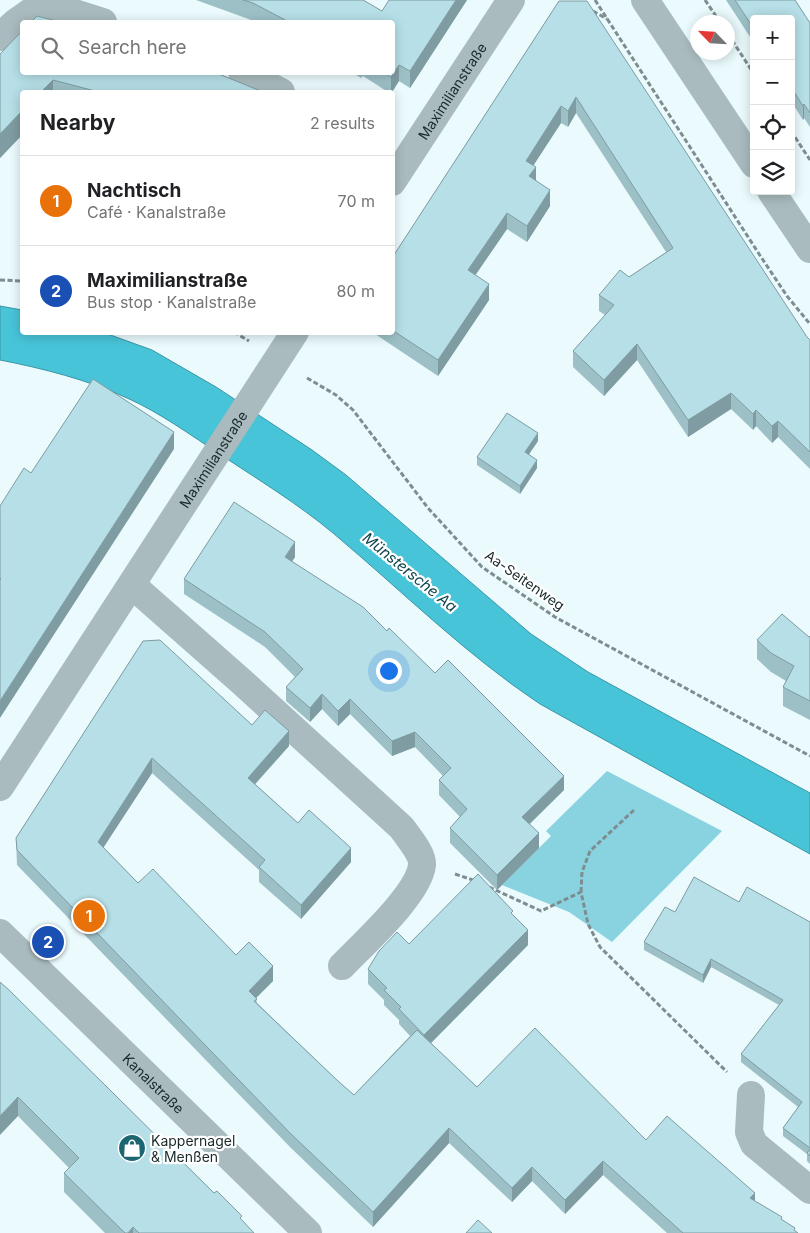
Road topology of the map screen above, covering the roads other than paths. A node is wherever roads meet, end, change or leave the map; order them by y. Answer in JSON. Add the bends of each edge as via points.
{"nodes":[{"id":1,"x":511,"y":0,"type":"edge"},
{"id":2,"x":645,"y":0,"type":"edge"},
{"id":3,"x":41,"y":2,"type":"edge"},
{"id":4,"x":97,"y":20,"type":"edge"},
{"id":5,"x":0,"y":37,"type":"edge"},
{"id":6,"x":248,"y":75,"type":"edge"},
{"id":7,"x":277,"y":90,"type":"edge"},
{"id":8,"x":750,"y":158,"type":"edge"},
{"id":9,"x":396,"y":170,"type":"edge"},
{"id":10,"x":775,"y":195,"type":"edge"},
{"id":11,"x":810,"y":250,"type":"edge"},
{"id":12,"x":294,"y":335,"type":"edge"},
{"id":13,"x":132,"y":585,"type":"junction"},
{"id":14,"x":0,"y":786,"type":"edge"},
{"id":15,"x":0,"y":933,"type":"edge"},
{"id":16,"x":342,"y":966,"type":"dead end"},
{"id":17,"x":751,"y":1095,"type":"road end"},
{"id":18,"x":810,"y":1190,"type":"edge"},
{"id":19,"x":308,"y":1233,"type":"edge"}],
"edges":[{"from":1,"to":9,"type":"street","name":"Maximilianstraße"},
{"from":2,"to":8,"type":"street"},
{"from":3,"to":4,"type":"street"},
{"from":3,"to":5,"type":"street"},
{"from":6,"to":7,"type":"street"},
{"from":10,"to":11,"type":"street"},
{"from":12,"to":13,"type":"street","name":"Maximilianstraße"},
{"from":13,"to":14,"type":"street","name":"Maximilianstraße"},
{"from":13,"to":16,"type":"street","via":[[402,828],[415,846],[422,863],[417,881],[406,898]]},
{"from":15,"to":19,"type":"street","name":"Kanalstraße"},
{"from":17,"to":18,"type":"street","via":[[749,1132],[754,1144]]}]}
